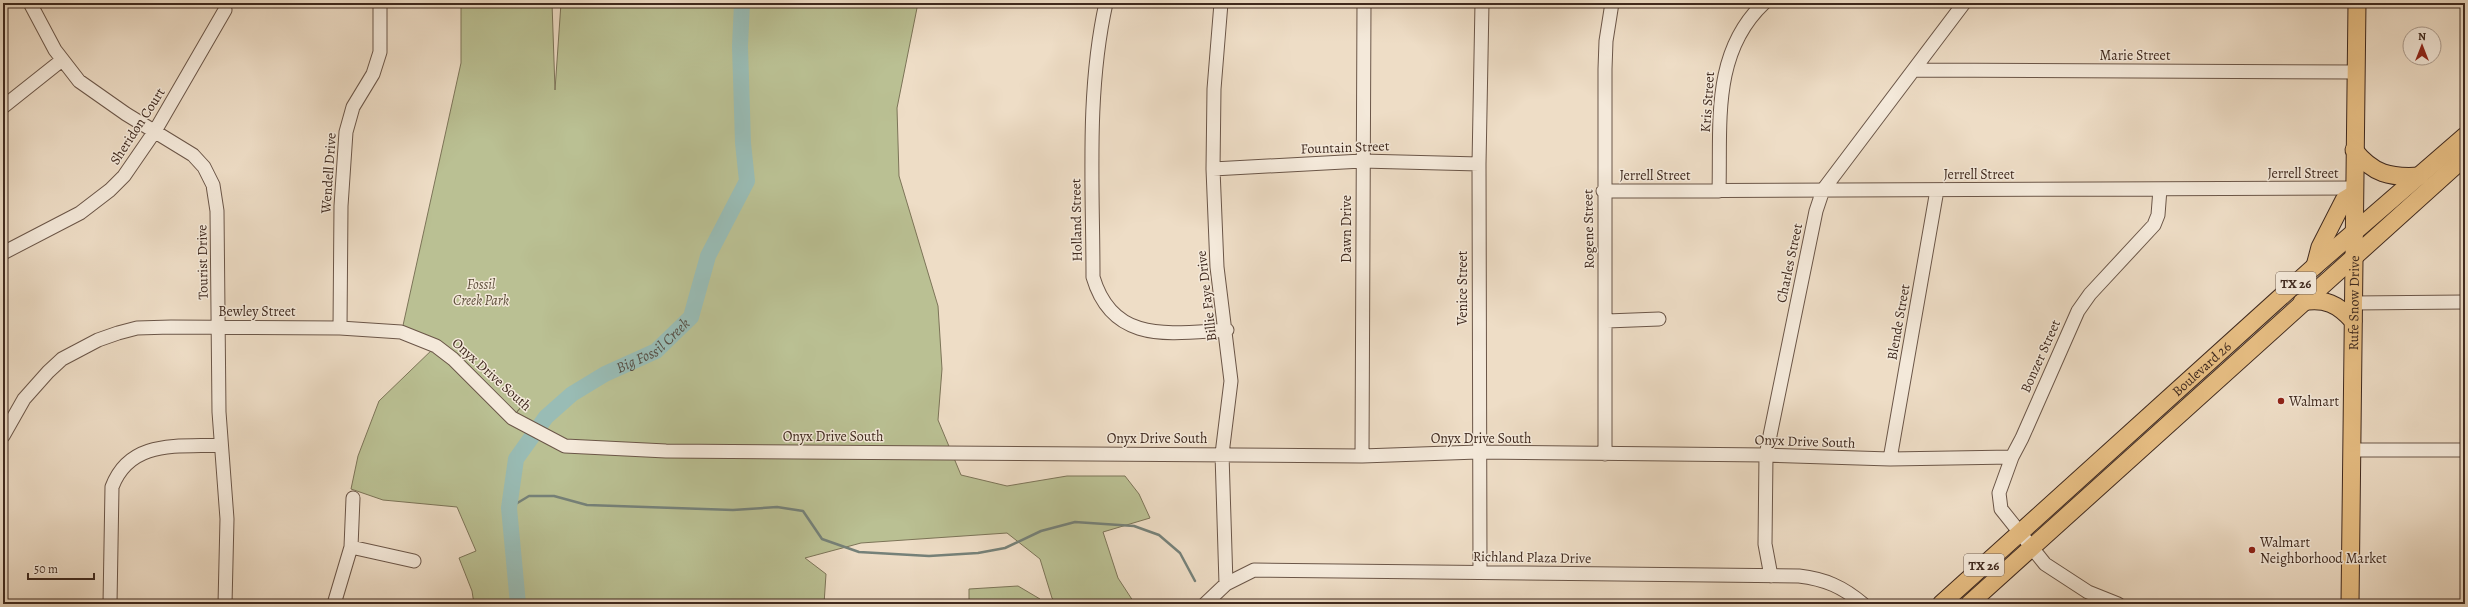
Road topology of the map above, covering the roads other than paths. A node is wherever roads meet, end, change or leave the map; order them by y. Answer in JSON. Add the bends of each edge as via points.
{"nodes":[{"id":1,"x":30,"y":3,"type":"edge"},
{"id":2,"x":380,"y":3,"type":"edge"},
{"id":3,"x":1106,"y":3,"type":"edge"},
{"id":4,"x":1222,"y":3,"type":"edge"},
{"id":5,"x":1364,"y":3,"type":"edge"},
{"id":6,"x":1482,"y":3,"type":"edge"},
{"id":7,"x":1612,"y":3,"type":"edge"},
{"id":8,"x":1764,"y":3,"type":"edge"},
{"id":9,"x":1964,"y":3,"type":"edge"},
{"id":10,"x":2357,"y":3,"type":"edge"},
{"id":11,"x":225,"y":10,"type":"dead end"},
{"id":12,"x":62,"y":60,"type":"junction"},
{"id":13,"x":1915,"y":70,"type":"junction"},
{"id":14,"x":2355,"y":72,"type":"junction"},
{"id":15,"x":3,"y":107,"type":"edge"},
{"id":16,"x":155,"y":131,"type":"junction"},
{"id":17,"x":2465,"y":136,"type":"edge"},
{"id":18,"x":2354,"y":150,"type":"junction"},
{"id":19,"x":2465,"y":157,"type":"edge"},
{"id":20,"x":1362,"y":161,"type":"junction"},
{"id":21,"x":1479,"y":164,"type":"junction"},
{"id":22,"x":1213,"y":169,"type":"junction"},
{"id":23,"x":2420,"y":176,"type":"junction"},
{"id":24,"x":2160,"y":189,"type":"junction"},
{"id":25,"x":1823,"y":190,"type":"junction"},
{"id":26,"x":1937,"y":190,"type":"junction"},
{"id":27,"x":1603,"y":191,"type":"junction"},
{"id":28,"x":1719,"y":191,"type":"junction"},
{"id":29,"x":2354,"y":191,"type":"junction"},
{"id":30,"x":2354,"y":235,"type":"junction"},
{"id":31,"x":3,"y":254,"type":"edge"},
{"id":32,"x":2354,"y":255,"type":"junction"},
{"id":33,"x":2315,"y":266,"type":"junction"},
{"id":34,"x":2302,"y":302,"type":"junction"},
{"id":35,"x":2465,"y":302,"type":"edge"},
{"id":36,"x":2353,"y":303,"type":"junction"},
{"id":37,"x":1659,"y":319,"type":"dead end"},
{"id":38,"x":1607,"y":321,"type":"junction"},
{"id":39,"x":2353,"y":321,"type":"junction"},
{"id":40,"x":218,"y":327,"type":"junction"},
{"id":41,"x":340,"y":328,"type":"junction"},
{"id":42,"x":1226,"y":330,"type":"junction"},
{"id":43,"x":2179,"y":389,"type":"junction"},
{"id":44,"x":2191,"y":402,"type":"junction"},
{"id":45,"x":3,"y":436,"type":"edge"},
{"id":46,"x":221,"y":445,"type":"junction"},
{"id":47,"x":2352,"y":450,"type":"junction"},
{"id":48,"x":2465,"y":450,"type":"edge"},
{"id":49,"x":1478,"y":452,"type":"junction"},
{"id":50,"x":1222,"y":454,"type":"junction"},
{"id":51,"x":1606,"y":454,"type":"junction"},
{"id":52,"x":1766,"y":455,"type":"junction"},
{"id":53,"x":1362,"y":456,"type":"junction"},
{"id":54,"x":2012,"y":458,"type":"junction"},
{"id":55,"x":1890,"y":459,"type":"junction"},
{"id":56,"x":353,"y":498,"type":"dead end"},
{"id":57,"x":2021,"y":533,"type":"junction"},
{"id":58,"x":351,"y":547,"type":"junction"},
{"id":59,"x":2032,"y":549,"type":"junction"},
{"id":60,"x":414,"y":561,"type":"dead end"},
{"id":61,"x":1480,"y":572,"type":"junction"},
{"id":62,"x":1771,"y":576,"type":"junction"},
{"id":63,"x":1226,"y":584,"type":"junction"},
{"id":64,"x":110,"y":604,"type":"edge"},
{"id":65,"x":225,"y":604,"type":"edge"},
{"id":66,"x":334,"y":604,"type":"edge"},
{"id":67,"x":1205,"y":604,"type":"edge"},
{"id":68,"x":1863,"y":604,"type":"edge"},
{"id":69,"x":1941,"y":604,"type":"edge"},
{"id":70,"x":1969,"y":604,"type":"edge"},
{"id":71,"x":2118,"y":604,"type":"edge"},
{"id":72,"x":2350,"y":604,"type":"edge"}],
"edges":[{"from":1,"to":12,"type":"street","name":"Tourist Drive"},
{"from":2,"to":41,"type":"street","name":"Wendell Drive","via":[[380,52],[373,74],[353,107],[346,132],[341,206]]},
{"from":3,"to":42,"type":"street","name":"Holland Street","via":[[1097,43],[1091,191],[1093,277],[1096,286],[1103,302],[1115,317],[1144,331],[1162,334]]},
{"from":4,"to":22,"type":"street","name":"Billie Faye Drive","via":[[1215,83]]},
{"from":5,"to":20,"type":"street","name":"Dawn Drive"},
{"from":6,"to":21,"type":"street","name":"Venice Street"},
{"from":7,"to":27,"type":"street","name":"Rogene Street","via":[[1606,48]]},
{"from":8,"to":28,"type":"street","name":"Kris Street","via":[[1752,15],[1726,66],[1722,94]]},
{"from":9,"to":13,"type":"street","name":"Charles Street"},
{"from":10,"to":14,"type":"main road","name":"Rufe Snow Drive"},
{"from":11,"to":16,"type":"street","name":"Sheridon Court"},
{"from":12,"to":15,"type":"street"},
{"from":12,"to":16,"type":"street","name":"Tourist Drive","via":[[87,89]]},
{"from":13,"to":14,"type":"street","name":"Marie Street"},
{"from":13,"to":25,"type":"street","name":"Charles Street","via":[[1846,156]]},
{"from":14,"to":18,"type":"main road","name":"Rufe Snow Drive"},
{"from":16,"to":31,"type":"street","name":"Sheridon Court","via":[[124,176],[98,200],[80,213]]},
{"from":16,"to":40,"type":"street","name":"Tourist Drive","via":[[193,155],[204,167],[213,185],[217,211]]},
{"from":17,"to":23,"type":"main road","name":"Boulevard 26","number":"TX 26"},
{"from":18,"to":23,"type":"main road","via":[[2362,159],[2384,174],[2395,177]]},
{"from":18,"to":29,"type":"main road","name":"Rufe Snow Drive"},
{"from":19,"to":32,"type":"main road","name":"Boulevard 26","number":"TX 26"},
{"from":20,"to":21,"type":"street","name":"Fountain Street"},
{"from":20,"to":22,"type":"street","name":"Fountain Street"},
{"from":20,"to":53,"type":"street","name":"Dawn Drive"},
{"from":21,"to":49,"type":"street","name":"Venice Street"},
{"from":22,"to":42,"type":"street","name":"Billie Faye Drive","via":[[1217,267]]},
{"from":23,"to":30,"type":"main road","name":"Boulevard 26","number":"TX 26"},
{"from":24,"to":26,"type":"street","name":"Jerrell Street"},
{"from":24,"to":29,"type":"street","name":"Jerrell Street"},
{"from":24,"to":54,"type":"street","name":"Bonzer Street","via":[[2158,215],[2154,225],[2090,294],[2078,311]]},
{"from":25,"to":26,"type":"street","name":"Jerrell Street"},
{"from":25,"to":28,"type":"street","name":"Jerrell Street"},
{"from":25,"to":52,"type":"street","name":"Charles Street","via":[[1816,211]]},
{"from":26,"to":55,"type":"street","name":"Blende Street"},
{"from":27,"to":28,"type":"street","name":"Jerrell Street"},
{"from":27,"to":38,"type":"street","name":"Rogene Street"},
{"from":29,"to":30,"type":"main road","name":"Rufe Snow Drive"},
{"from":29,"to":33,"type":"main road","via":[[2344,200],[2320,247]]},
{"from":30,"to":32,"type":"main road","name":"Rufe Snow Drive"},
{"from":30,"to":33,"type":"main road","name":"Boulevard 26","number":"TX 26"},
{"from":32,"to":34,"type":"main road","name":"Boulevard 26","number":"TX 26"},
{"from":32,"to":36,"type":"main road","name":"Rufe Snow Drive"},
{"from":33,"to":43,"type":"main road","name":"Boulevard 26","number":"TX 26"},
{"from":34,"to":39,"type":"main road","via":[[2329,302],[2340,308]]},
{"from":34,"to":44,"type":"main road","name":"Boulevard 26","number":"TX 26"},
{"from":35,"to":36,"type":"street"},
{"from":36,"to":39,"type":"main road","name":"Rufe Snow Drive"},
{"from":37,"to":38,"type":"street"},
{"from":38,"to":51,"type":"street","name":"Rogene Street"},
{"from":39,"to":47,"type":"main road","name":"Rufe Snow Drive"},
{"from":40,"to":41,"type":"street","name":"Bewley Street"},
{"from":40,"to":45,"type":"street","name":"Bewley Street","via":[[137,328],[98,340],[62,359],[48,372],[24,399]]},
{"from":40,"to":46,"type":"street","name":"Tourist Drive"},
{"from":41,"to":50,"type":"street","name":"Onyx Drive South","via":[[401,332],[436,346],[454,359],[512,418],[565,446],[674,451]]},
{"from":42,"to":50,"type":"street","name":"Billie Faye Drive","via":[[1231,381]]},
{"from":43,"to":44,"type":"main road"},
{"from":43,"to":57,"type":"main road","name":"Boulevard 26","number":"TX 26"},
{"from":44,"to":59,"type":"main road","name":"Boulevard 26","number":"TX 26"},
{"from":46,"to":64,"type":"street","via":[[159,448],[142,452],[133,457],[117,474],[112,487]]},
{"from":46,"to":65,"type":"street","name":"Tourist Drive","via":[[227,518]]},
{"from":47,"to":48,"type":"street"},
{"from":47,"to":72,"type":"main road","name":"Rufe Snow Drive"},
{"from":49,"to":51,"type":"street","name":"Onyx Drive South"},
{"from":49,"to":53,"type":"street","name":"Onyx Drive South"},
{"from":49,"to":61,"type":"street","name":"Venice Street"},
{"from":50,"to":53,"type":"street","name":"Onyx Drive South"},
{"from":50,"to":63,"type":"street","name":"Billie Faye Drive"},
{"from":51,"to":52,"type":"street","name":"Onyx Drive South"},
{"from":52,"to":55,"type":"street","name":"Onyx Drive South"},
{"from":52,"to":62,"type":"street","name":"Charles Street","via":[[1765,544]]},
{"from":54,"to":55,"type":"street","name":"Onyx Drive South"},
{"from":54,"to":57,"type":"street","name":"Bonzer Street","via":[[1999,493],[2001,509]]},
{"from":56,"to":58,"type":"street"},
{"from":57,"to":59,"type":"street","name":"Bonzer Street"},
{"from":57,"to":69,"type":"main road","name":"Boulevard 26","number":"TX 26"},
{"from":58,"to":60,"type":"street"},
{"from":58,"to":66,"type":"street"},
{"from":59,"to":70,"type":"main road","name":"Boulevard 26","number":"TX 26"},
{"from":59,"to":71,"type":"street","name":"Bonzer Street","via":[[2046,564],[2066,578],[2088,592]]},
{"from":61,"to":62,"type":"street","name":"Richland Plaza Drive"},
{"from":61,"to":63,"type":"street","name":"Richland Plaza Drive","via":[[1254,570]]},
{"from":62,"to":68,"type":"street","name":"Richland Plaza Drive","via":[[1821,579],[1847,590]]},
{"from":63,"to":67,"type":"street","name":"Richland Plaza Drive"}]}
